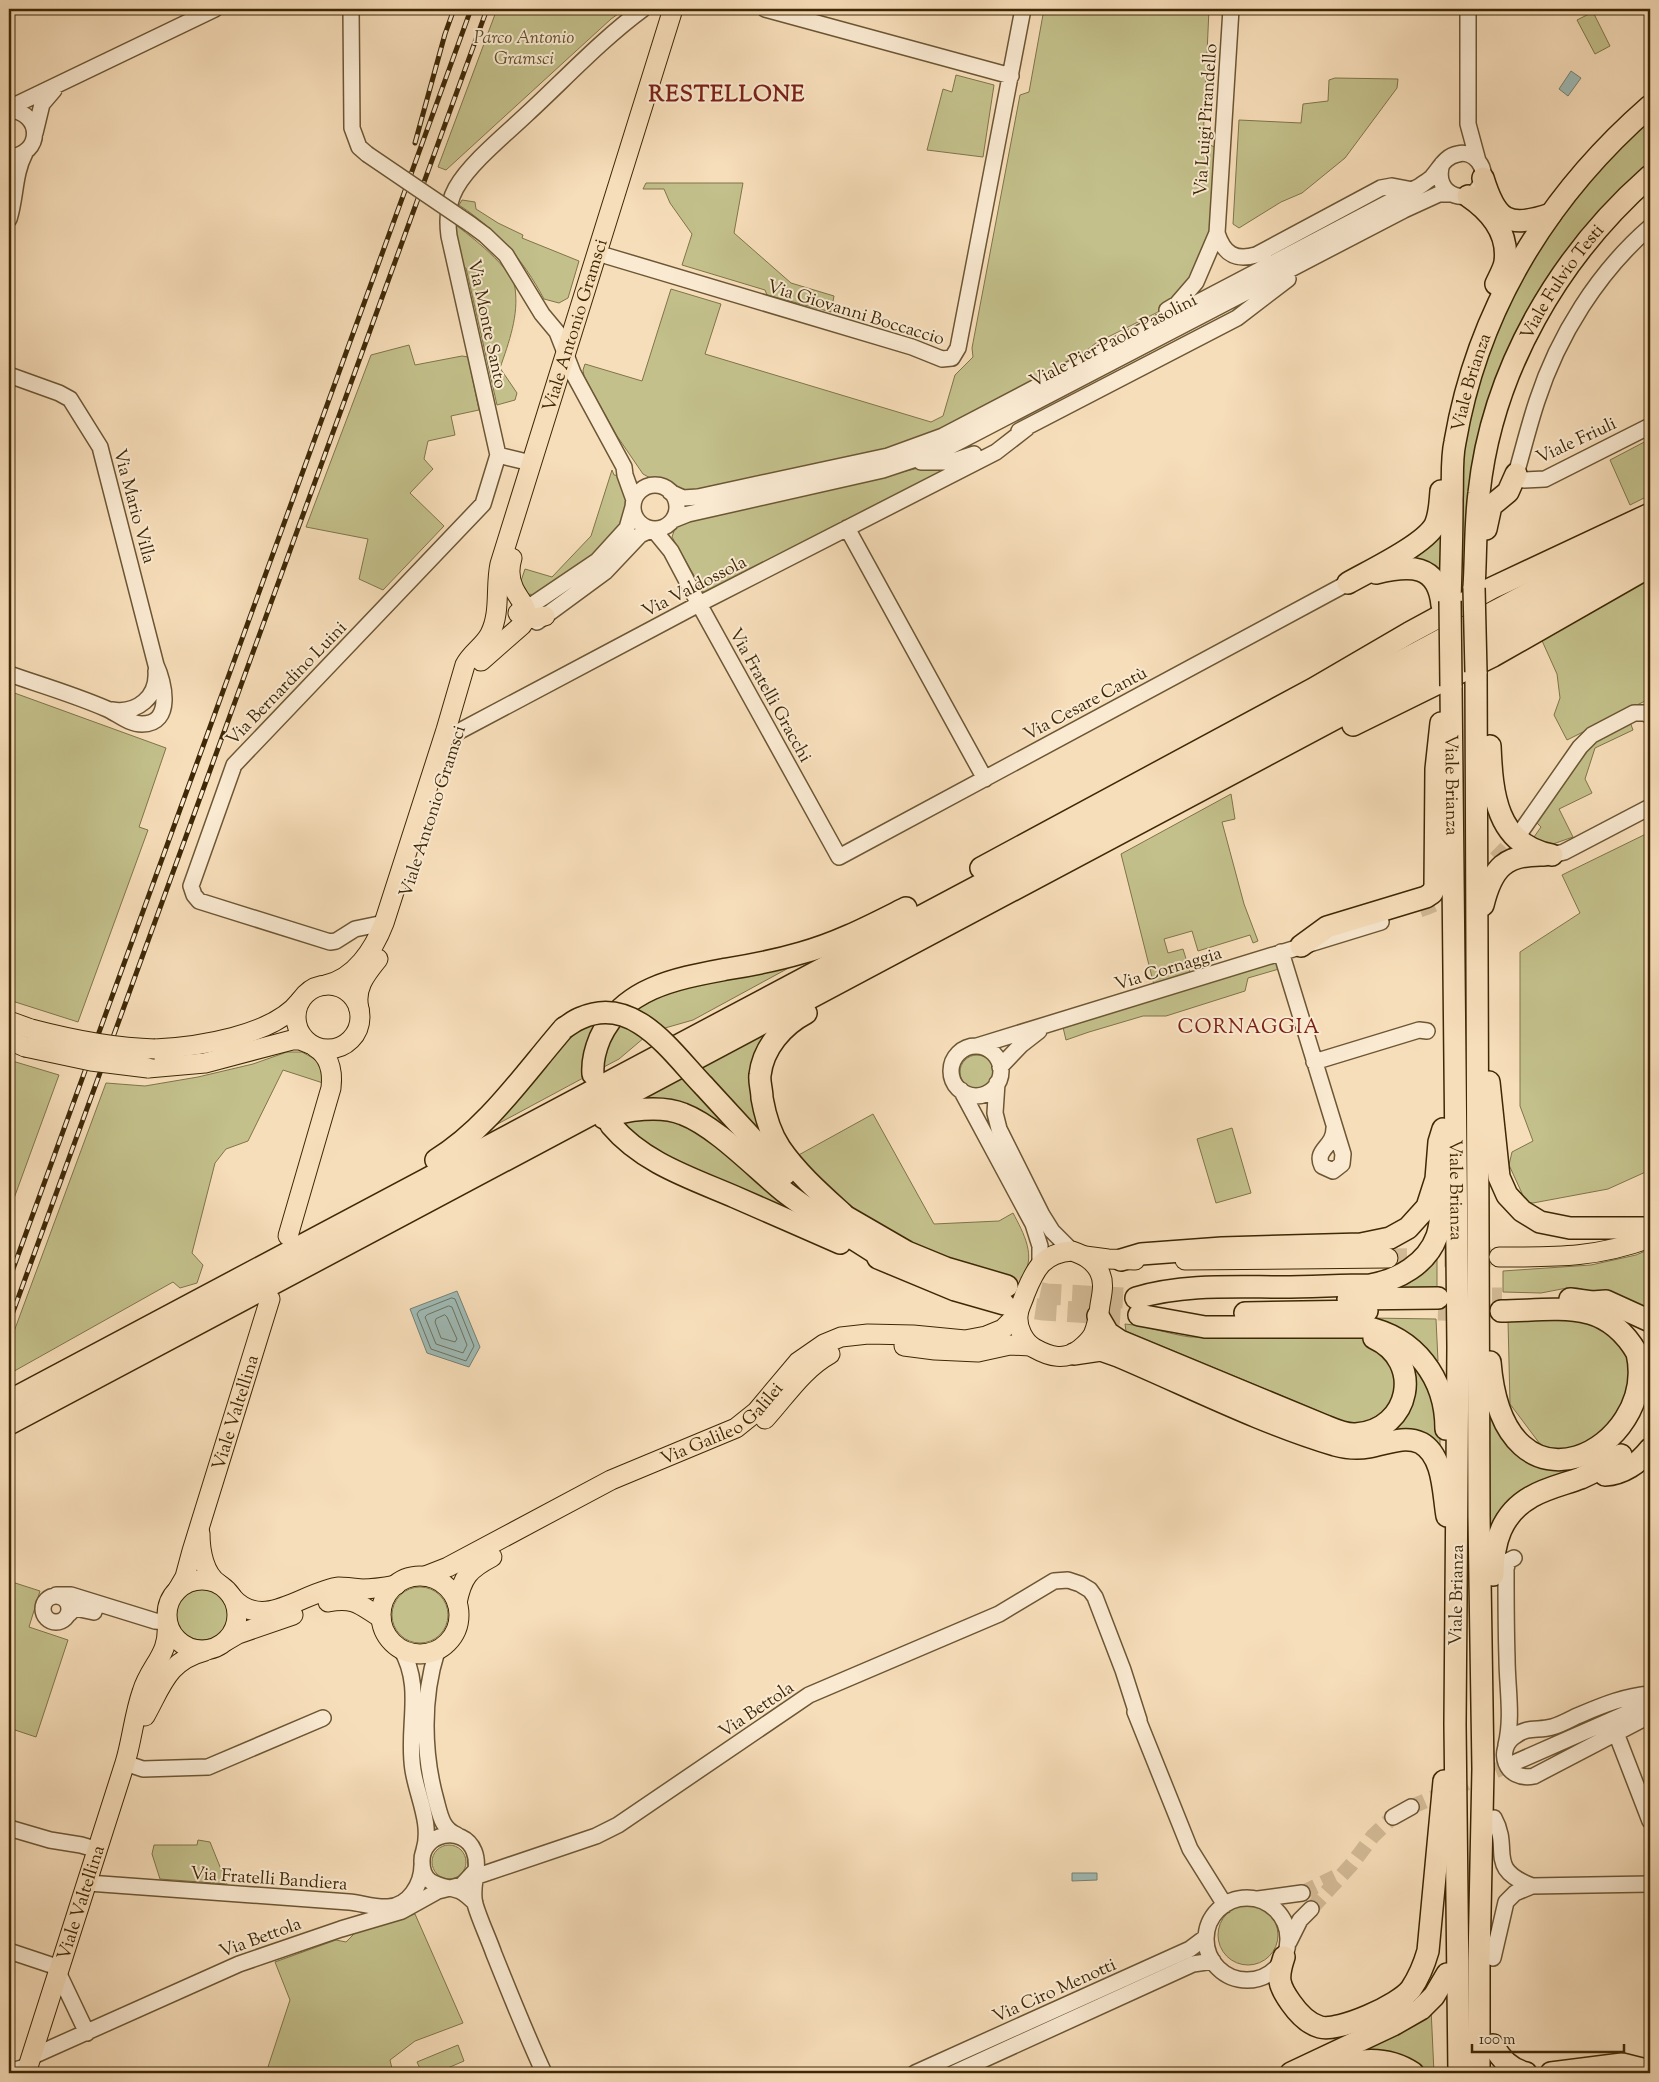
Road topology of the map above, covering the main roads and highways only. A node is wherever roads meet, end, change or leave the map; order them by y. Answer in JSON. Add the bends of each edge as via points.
{"nodes":[{"id":1,"x":673,"y":9,"type":"edge"},
{"id":2,"x":686,"y":9,"type":"edge"},
{"id":3,"x":1650,"y":106,"type":"edge"},
{"id":4,"x":1481,"y":170,"type":"road end"},
{"id":5,"x":1650,"y":176,"type":"edge"},
{"id":6,"x":1459,"y":195,"type":"road end"},
{"id":7,"x":1551,"y":214,"type":"junction"},
{"id":8,"x":1493,"y":312,"type":"junction"},
{"id":9,"x":1498,"y":406,"type":"joint"},
{"id":10,"x":1454,"y":443,"type":"junction"},
{"id":11,"x":1516,"y":474,"type":"road end"},
{"id":12,"x":1650,"y":514,"type":"edge"},
{"id":13,"x":1650,"y":529,"type":"edge"},
{"id":14,"x":1650,"y":550,"type":"edge"},
{"id":15,"x":500,"y":564,"type":"junction"},
{"id":16,"x":1650,"y":566,"type":"edge"},
{"id":17,"x":1474,"y":588,"type":"junction"},
{"id":18,"x":1446,"y":603,"type":"junction"},
{"id":19,"x":525,"y":614,"type":"junction"},
{"id":20,"x":545,"y":616,"type":"road end"},
{"id":21,"x":484,"y":642,"type":"junction"},
{"id":22,"x":1476,"y":672,"type":"junction"},
{"id":23,"x":1448,"y":687,"type":"junction"},
{"id":24,"x":1478,"y":922,"type":"junction"},
{"id":25,"x":1291,"y":949,"type":"road end"},
{"id":26,"x":325,"y":985,"type":"junction"},
{"id":27,"x":300,"y":1001,"type":"junction"},
{"id":28,"x":359,"y":1009,"type":"junction"},
{"id":29,"x":9,"y":1021,"type":"edge"},
{"id":30,"x":1477,"y":1034,"type":"junction"},
{"id":31,"x":1454,"y":1037,"type":"junction"},
{"id":32,"x":22,"y":1039,"type":"edge"},
{"id":33,"x":349,"y":1042,"type":"junction"},
{"id":34,"x":313,"y":1046,"type":"junction"},
{"id":35,"x":593,"y":1074,"type":"dead end"},
{"id":36,"x":611,"y":1125,"type":"dead end"},
{"id":37,"x":1443,"y":1129,"type":"junction"},
{"id":38,"x":364,"y":1212,"type":"junction"},
{"id":39,"x":843,"y":1214,"type":"junction"},
{"id":40,"x":1650,"y":1228,"type":"edge"},
{"id":41,"x":1650,"y":1238,"type":"edge"},
{"id":42,"x":354,"y":1241,"type":"junction"},
{"id":43,"x":1079,"y":1254,"type":"junction"},
{"id":44,"x":1499,"y":1257,"type":"tunnel mouth"},
{"id":45,"x":1388,"y":1258,"type":"tunnel mouth"},
{"id":46,"x":1130,"y":1260,"type":"junction"},
{"id":47,"x":891,"y":1263,"type":"junction"},
{"id":48,"x":1479,"y":1282,"type":"junction"},
{"id":49,"x":1103,"y":1283,"type":"junction"},
{"id":50,"x":270,"y":1300,"type":"dead end"},
{"id":51,"x":1010,"y":1301,"type":"junction"},
{"id":52,"x":1592,"y":1302,"type":"junction"},
{"id":53,"x":1438,"y":1304,"type":"tunnel mouth"},
{"id":54,"x":1131,"y":1306,"type":"junction"},
{"id":55,"x":1098,"y":1316,"type":"junction"},
{"id":56,"x":1650,"y":1321,"type":"edge"},
{"id":57,"x":1336,"y":1327,"type":"junction"},
{"id":58,"x":1031,"y":1346,"type":"junction"},
{"id":59,"x":1650,"y":1352,"type":"edge"},
{"id":60,"x":1074,"y":1354,"type":"junction"},
{"id":61,"x":9,"y":1401,"type":"edge"},
{"id":62,"x":9,"y":1424,"type":"edge"},
{"id":63,"x":1647,"y":1440,"type":"edge"},
{"id":64,"x":1446,"y":1516,"type":"junction"},
{"id":65,"x":201,"y":1524,"type":"junction"},
{"id":66,"x":1455,"y":1572,"type":"junction"},
{"id":67,"x":425,"y":1576,"type":"junction"},
{"id":68,"x":396,"y":1585,"type":"junction"},
{"id":69,"x":178,"y":1589,"type":"junction"},
{"id":70,"x":225,"y":1590,"type":"junction"},
{"id":71,"x":457,"y":1603,"type":"junction"},
{"id":72,"x":1481,"y":1612,"type":"junction"},
{"id":73,"x":381,"y":1618,"type":"junction"},
{"id":74,"x":169,"y":1631,"type":"junction"},
{"id":75,"x":217,"y":1646,"type":"junction"},
{"id":76,"x":1455,"y":1724,"type":"junction"},
{"id":77,"x":132,"y":1739,"type":"junction"},
{"id":78,"x":1483,"y":1769,"type":"junction"},
{"id":79,"x":1458,"y":1849,"type":"junction"},
{"id":80,"x":1286,"y":1950,"type":"road end"},
{"id":81,"x":1447,"y":1974,"type":"junction"},
{"id":82,"x":1493,"y":2044,"type":"junction"},
{"id":83,"x":29,"y":2066,"type":"edge"},
{"id":84,"x":1650,"y":2071,"type":"edge"},
{"id":85,"x":1292,"y":2073,"type":"edge"},
{"id":86,"x":1319,"y":2073,"type":"edge"},
{"id":87,"x":1413,"y":2073,"type":"edge"},
{"id":88,"x":1446,"y":2073,"type":"edge"},
{"id":89,"x":1459,"y":2073,"type":"edge"},
{"id":90,"x":1479,"y":2073,"type":"edge"},
{"id":91,"x":1493,"y":2073,"type":"edge"},
{"id":92,"x":1526,"y":2073,"type":"edge"},
{"id":93,"x":1551,"y":2073,"type":"edge"}],
"edges":[{"from":1,"to":15,"type":"main road","name":"Viale Antonio Gramsci"},
{"from":2,"to":19,"type":"main road","name":"Viale Antonio Gramsci","via":[[512,558],[511,582]]},
{"from":3,"to":7,"type":"highway","via":[[1587,169]]},
{"from":4,"to":7,"type":"highway","via":[[1492,206],[1501,214],[1511,220],[1530,221]]},
{"from":5,"to":9,"type":"highway","name":"Viale Fulvio Testi","via":[[1611,212],[1565,270],[1522,343]]},
{"from":6,"to":8,"type":"highway","via":[[1488,210],[1500,228],[1505,263],[1489,299]]},
{"from":7,"to":8,"type":"highway","via":[[1513,273]]},
{"from":8,"to":10,"type":"highway","name":"Viale Brianza","via":[[1474,363]]},
{"from":9,"to":17,"type":"highway","name":"Viale Brianza","via":[[1478,494]]},
{"from":10,"to":18,"type":"highway","name":"Viale Brianza"},
{"from":10,"to":18,"type":"highway","via":[[1446,456],[1434,527],[1407,549],[1348,583],[1385,571],[1415,568],[1433,580]]},
{"from":11,"to":17,"type":"highway","via":[[1511,489],[1489,509]]},
{"from":12,"to":35,"type":"highway","via":[[1492,588],[1313,690],[857,932],[803,952],[676,979],[641,993],[604,1029],[595,1049]]},
{"from":13,"to":38,"type":"highway"},
{"from":14,"to":42,"type":"highway"},
{"from":15,"to":19,"type":"main road","via":[[503,587],[510,602]]},
{"from":15,"to":21,"type":"main road","name":"Viale Antonio Gramsci","via":[[497,609],[492,630]]},
{"from":16,"to":39,"type":"highway","via":[[1493,656],[1296,752],[897,968],[797,1018],[774,1040],[763,1058],[760,1076],[765,1117],[779,1147],[804,1178]]},
{"from":17,"to":22,"type":"highway","name":"Viale Brianza","bridge":true},
{"from":18,"to":23,"type":"highway","name":"Viale Brianza","bridge":true,"via":[[1451,654]]},
{"from":19,"to":20,"type":"main road","via":[[535,620]]},
{"from":19,"to":21,"type":"main road","name":"Viale Antonio Gramsci"},
{"from":19,"to":28,"type":"main road","name":"Viale Antonio Gramsci","via":[[522,625],[478,664],[474,672],[399,913],[384,949],[359,988]]},
{"from":21,"to":26,"type":"main road","name":"Viale Antonio Gramsci","via":[[465,665],[384,923],[359,964],[338,981]]},
{"from":22,"to":24,"type":"highway","name":"Viale Brianza"},
{"from":22,"to":24,"type":"highway","via":[[1488,717],[1491,774],[1504,821],[1521,843],[1552,855],[1518,856],[1501,866],[1487,890]]},
{"from":23,"to":25,"type":"highway","via":[[1436,751],[1434,890],[1426,897],[1327,927]]},
{"from":23,"to":31,"type":"highway","name":"Viale Brianza"},
{"from":24,"to":30,"type":"highway","name":"Viale Brianza"},
{"from":26,"to":27,"type":"main road","via":[[310,990]]},
{"from":26,"to":28,"type":"main road","via":[[346,990]]},
{"from":27,"to":32,"type":"main road","bridge":true,"via":[[284,1017],[260,1028],[203,1044],[155,1049]]},
{"from":27,"to":34,"type":"main road","via":[[296,1012],[297,1026],[301,1036]]},
{"from":28,"to":33,"type":"main road","via":[[359,1027]]},
{"from":29,"to":32,"type":"main road"},
{"from":30,"to":40,"type":"highway","via":[[1487,1066],[1499,1176],[1507,1195],[1522,1211],[1540,1222],[1570,1228]]},
{"from":30,"to":48,"type":"highway","name":"Viale Brianza"},
{"from":31,"to":37,"type":"highway"},
{"from":31,"to":66,"type":"highway","name":"Viale Brianza","via":[[1458,1347]]},
{"from":32,"to":34,"type":"main road","bridge":true,"via":[[91,1061],[148,1068],[205,1063],[292,1040]]},
{"from":33,"to":34,"type":"main road","via":[[333,1049]]},
{"from":33,"to":34,"type":"main road","via":[[341,1057],[333,1118],[290,1235],[331,1088],[330,1063]]},
{"from":36,"to":47,"type":"highway","via":[[644,1156]]},
{"from":37,"to":46,"type":"highway","via":[[1436,1179],[1427,1207],[1413,1224],[1397,1235],[1361,1244],[1222,1248],[1141,1254]]},
{"from":37,"to":54,"type":"highway","via":[[1441,1217],[1437,1235],[1431,1249],[1402,1274],[1370,1284],[1189,1288],[1154,1293]]},
{"from":38,"to":39,"type":"highway","bridge":true,"via":[[384,1192],[455,1149],[482,1123],[564,1028],[594,1014],[621,1014],[635,1019],[658,1037],[785,1175],[809,1196]]},
{"from":38,"to":61,"type":"highway"},
{"from":39,"to":51,"type":"highway","via":[[907,1252]]},
{"from":41,"to":44,"type":"main road","via":[[1585,1255]]},
{"from":42,"to":47,"type":"highway","via":[[397,1229],[591,1123],[627,1110],[667,1110],[682,1113],[715,1133],[808,1210]]},
{"from":42,"to":62,"type":"highway"},
{"from":43,"to":46,"type":"main road"},
{"from":43,"to":49,"type":"main road","via":[[1100,1272]]},
{"from":43,"to":51,"type":"main road","via":[[1059,1252],[1050,1256]]},
{"from":45,"to":46,"type":"main road"},
{"from":46,"to":49,"type":"main road","via":[[1110,1273]]},
{"from":47,"to":51,"type":"highway","via":[[955,1290]]},
{"from":48,"to":52,"type":"highway","via":[[1488,1295],[1492,1379],[1504,1418],[1519,1439],[1542,1454],[1565,1460],[1604,1452],[1631,1431],[1642,1411],[1646,1390],[1640,1358],[1626,1337],[1612,1324],[1589,1314],[1502,1305],[1570,1299]]},
{"from":48,"to":72,"type":"highway","name":"Viale Brianza"},
{"from":49,"to":55,"type":"main road"},
{"from":50,"to":65,"type":"main road","name":"Viale Valtellina"},
{"from":51,"to":58,"type":"main road","via":[[1019,1330]]},
{"from":51,"to":67,"type":"main road","name":"Via Galileo Galilei","via":[[1003,1329],[986,1336],[965,1340],[868,1334],[841,1337],[824,1344],[798,1362],[756,1412],[736,1428],[611,1480],[448,1567]]},
{"from":52,"to":56,"type":"highway","via":[[1606,1301]]},
{"from":52,"to":59,"type":"highway","via":[[1623,1318],[1644,1339]]},
{"from":53,"to":54,"type":"highway","via":[[1193,1300]]},
{"from":54,"to":57,"type":"highway","via":[[1205,1327]]},
{"from":55,"to":57,"type":"highway","via":[[1108,1332],[1120,1341],[1323,1426],[1356,1434],[1371,1431],[1396,1413],[1406,1387],[1405,1374],[1396,1354],[1381,1341]]},
{"from":55,"to":60,"type":"main road","via":[[1093,1335]]},
{"from":57,"to":64,"type":"highway","via":[[1365,1326],[1392,1334],[1415,1352],[1430,1370],[1445,1409]]},
{"from":58,"to":60,"type":"main road","via":[[1055,1357]]},
{"from":58,"to":71,"type":"main road","name":"Via Galileo Galilei","via":[[1010,1345],[978,1352],[881,1343],[843,1349],[829,1355],[799,1380],[762,1423],[745,1436],[616,1491],[475,1566],[460,1588]]},
{"from":60,"to":64,"type":"highway","via":[[1101,1350],[1286,1428],[1337,1445],[1368,1447],[1407,1439],[1420,1443],[1429,1449],[1439,1465]]},
{"from":63,"to":72,"type":"highway","via":[[1582,1477],[1532,1496],[1513,1510],[1498,1535],[1493,1560],[1493,1595]]},
{"from":64,"to":66,"type":"highway"},
{"from":65,"to":69,"type":"main road","name":"Viale Valtellina","via":[[186,1575]]},
{"from":65,"to":70,"type":"main road","name":"Viale Valtellina","via":[[204,1562],[210,1576]]},
{"from":66,"to":76,"type":"highway","name":"Viale Brianza"},
{"from":67,"to":68,"type":"main road","via":[[408,1578]]},
{"from":67,"to":71,"type":"main road","via":[[444,1584]]},
{"from":68,"to":70,"type":"main road","via":[[337,1588],[267,1612],[251,1609]]},
{"from":68,"to":73,"type":"main road","via":[[387,1594]]},
{"from":69,"to":70,"type":"main road","via":[[198,1580],[209,1581]]},
{"from":69,"to":74,"type":"main road","via":[[169,1602]]},
{"from":70,"to":75,"type":"main road","via":[[237,1608],[237,1622],[232,1633]]},
{"from":71,"to":73,"type":"main road","via":[[459,1614],[454,1635],[437,1651],[425,1654],[401,1649],[391,1641]]},
{"from":72,"to":78,"type":"highway","name":"Viale Brianza"},
{"from":73,"to":75,"type":"main road","via":[[360,1603],[338,1600],[238,1634]]},
{"from":74,"to":75,"type":"main road","via":[[189,1649]]},
{"from":74,"to":77,"type":"main road","name":"Viale Valtellina","via":[[162,1657],[143,1687]]},
{"from":75,"to":77,"type":"main road","name":"Viale Valtellina","via":[[188,1657],[166,1676]]},
{"from":76,"to":79,"type":"highway","name":"Viale Brianza"},
{"from":76,"to":80,"type":"highway","via":[[1442,1790],[1428,1951],[1422,1972],[1410,1991],[1395,2003],[1340,2027],[1319,2027],[1307,2020],[1283,1992],[1279,1971]]},
{"from":77,"to":83,"type":"main road","name":"Viale Valtellina","via":[[89,1847],[88,1883]]},
{"from":78,"to":82,"type":"highway","via":[[1494,1818]]},
{"from":78,"to":90,"type":"highway","name":"Viale Brianza"},
{"from":79,"to":81,"type":"highway","via":[[1448,1901]]},
{"from":79,"to":89,"type":"highway","name":"Viale Brianza"},
{"from":81,"to":85,"type":"highway","via":[[1434,1996],[1421,2009]]},
{"from":81,"to":88,"type":"highway"},
{"from":82,"to":91,"type":"highway"},
{"from":82,"to":92,"type":"highway","via":[[1510,2067]]},
{"from":84,"to":93,"type":"highway","via":[[1622,2064]]},
{"from":86,"to":87,"type":"highway","via":[[1370,2060],[1387,2061]]}]}
